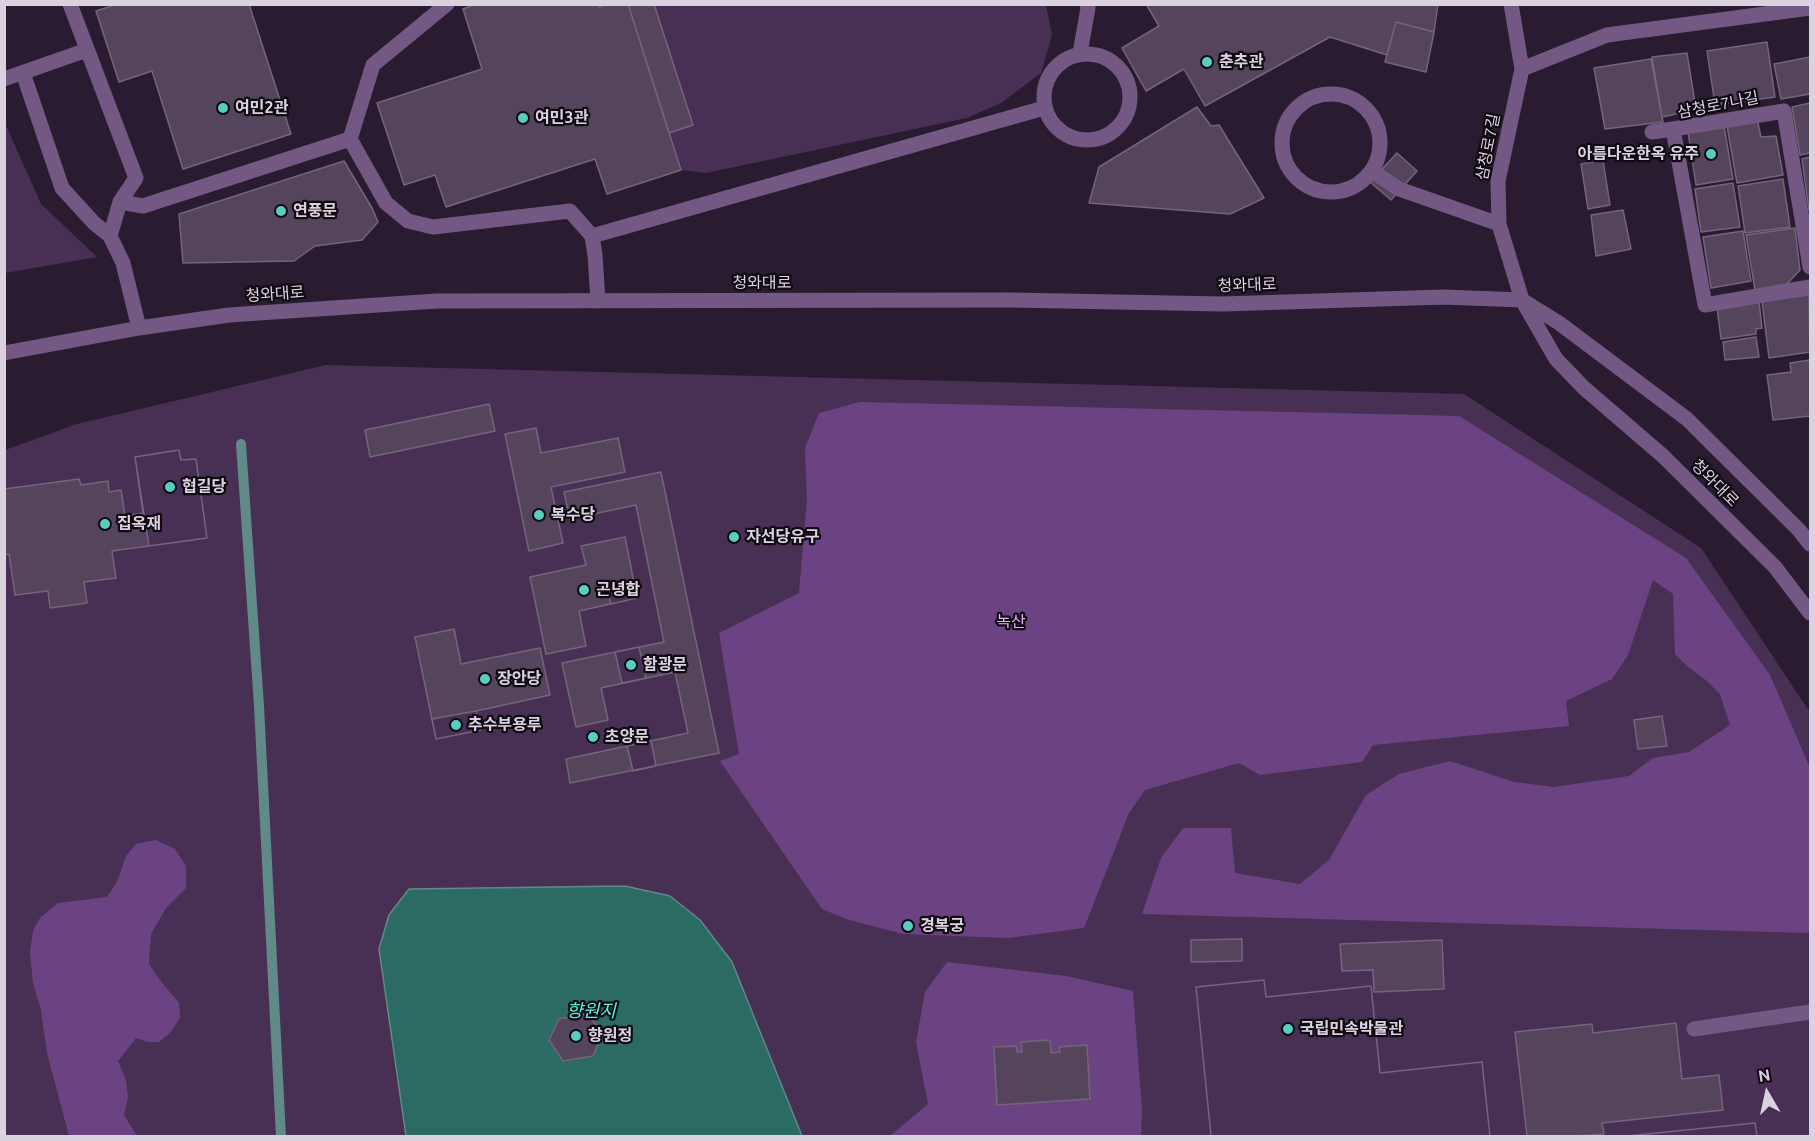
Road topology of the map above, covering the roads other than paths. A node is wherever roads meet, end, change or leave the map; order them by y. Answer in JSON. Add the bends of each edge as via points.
{"nodes":[{"id":1,"x":70,"y":4,"type":"edge"},
{"id":2,"x":447,"y":4,"type":"edge"},
{"id":3,"x":1087,"y":4,"type":"edge"},
{"id":4,"x":1511,"y":4,"type":"edge"},
{"id":5,"x":1810,"y":8,"type":"edge"},
{"id":6,"x":87,"y":50,"type":"junction"},
{"id":7,"x":1080,"y":53,"type":"junction"},
{"id":8,"x":1522,"y":69,"type":"junction"},
{"id":9,"x":23,"y":73,"type":"junction"},
{"id":10,"x":4,"y":79,"type":"edge"},
{"id":11,"x":1044,"y":108,"type":"junction"},
{"id":12,"x":1673,"y":129,"type":"junction"},
{"id":13,"x":1652,"y":132,"type":"dead end"},
{"id":14,"x":350,"y":139,"type":"junction"},
{"id":15,"x":1372,"y":171,"type":"junction"},
{"id":16,"x":120,"y":202,"type":"junction"},
{"id":17,"x":1499,"y":224,"type":"junction"},
{"id":18,"x":110,"y":236,"type":"junction"},
{"id":19,"x":592,"y":236,"type":"junction"},
{"id":20,"x":1810,"y":267,"type":"edge"},
{"id":21,"x":1810,"y":287,"type":"edge"},
{"id":22,"x":1522,"y":300,"type":"junction"},
{"id":23,"x":598,"y":301,"type":"junction"},
{"id":24,"x":139,"y":328,"type":"junction"},
{"id":25,"x":4,"y":353,"type":"edge"},
{"id":26,"x":1810,"y":544,"type":"edge"},
{"id":27,"x":1810,"y":613,"type":"edge"},
{"id":28,"x":1810,"y":1012,"type":"edge"},
{"id":29,"x":1694,"y":1029,"type":"dead end"}],
"edges":[{"from":1,"to":6,"type":"street"},
{"from":2,"to":14,"type":"street","via":[[373,65]]},
{"from":3,"to":7,"type":"street"},
{"from":4,"to":8,"type":"street","name":"삼청로7길"},
{"from":5,"to":8,"type":"street","via":[[1607,35]]},
{"from":6,"to":9,"type":"street"},
{"from":6,"to":16,"type":"street","via":[[136,178]]},
{"from":7,"to":11,"type":"street","via":[[1058,63],[1045,84]]},
{"from":7,"to":11,"type":"street","via":[[1104,57],[1122,70],[1130,90],[1128,112],[1116,130],[1096,140],[1074,139],[1055,127]]},
{"from":8,"to":17,"type":"street","name":"삼청로7길","via":[[1498,181]]},
{"from":9,"to":10,"type":"street"},
{"from":9,"to":18,"type":"street","via":[[62,188]]},
{"from":11,"to":19,"type":"street"},
{"from":12,"to":13,"type":"street"},
{"from":12,"to":20,"type":"street","name":"삼청로7나길","via":[[1784,111]]},
{"from":12,"to":21,"type":"street","name":"삼청로7나길","via":[[1705,305]]},
{"from":14,"to":16,"type":"street","via":[[143,206]]},
{"from":14,"to":19,"type":"street","via":[[386,203],[408,221],[433,227],[570,211]]},
{"from":15,"to":15,"type":"street","via":[[1381,140],[1369,111],[1356,100],[1341,94],[1317,96],[1297,108],[1287,121],[1283,153],[1299,181],[1314,189],[1346,190],[1361,183]]},
{"from":15,"to":17,"type":"street","via":[[1400,189]]},
{"from":16,"to":18,"type":"street"},
{"from":17,"to":22,"type":"street","name":"삼청로7길"},
{"from":18,"to":24,"type":"street","via":[[123,263]]},
{"from":19,"to":23,"type":"street"},
{"from":22,"to":23,"type":"street","name":"청와대로","via":[[1443,297],[1223,304]]},
{"from":22,"to":26,"type":"street","name":"청와대로","via":[[1687,419]]},
{"from":22,"to":27,"type":"street","name":"청와대로","via":[[1556,359],[1663,456],[1775,567]]},
{"from":23,"to":24,"type":"street","name":"청와대로","via":[[436,301],[229,315]]},
{"from":24,"to":25,"type":"street","name":"청와대로"},
{"from":28,"to":29,"type":"street"}]}
